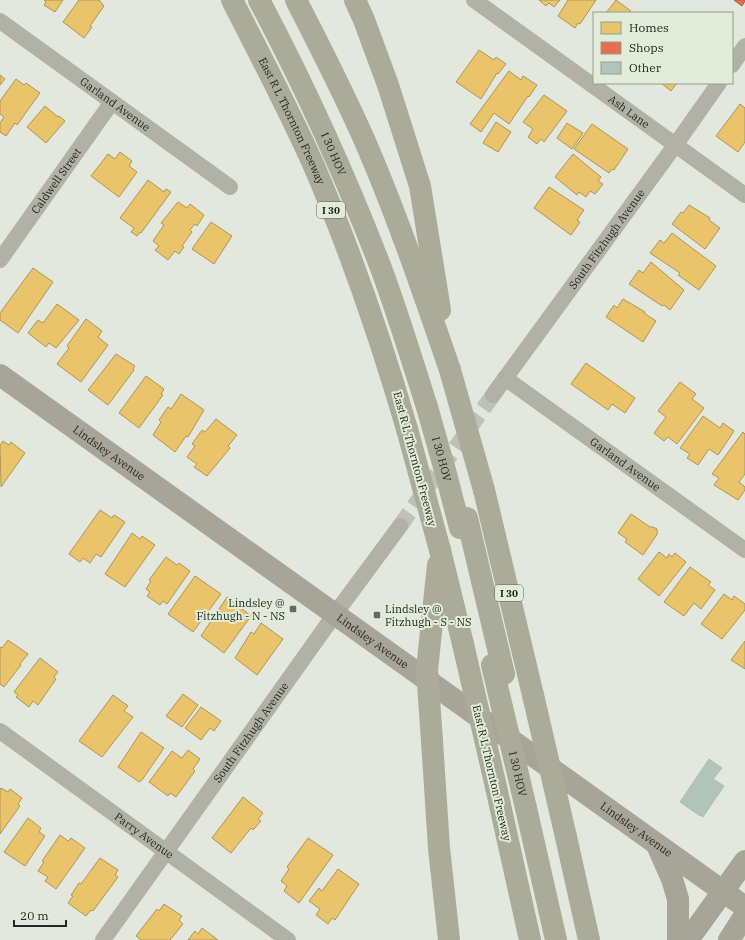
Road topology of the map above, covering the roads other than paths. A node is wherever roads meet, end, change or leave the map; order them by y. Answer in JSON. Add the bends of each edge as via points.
{"nodes":[{"id":1,"x":232,"y":0,"type":"edge"},
{"id":2,"x":259,"y":0,"type":"edge"},
{"id":3,"x":270,"y":0,"type":"edge"},
{"id":4,"x":296,"y":0,"type":"edge"},
{"id":5,"x":355,"y":0,"type":"edge"},
{"id":6,"x":474,"y":0,"type":"edge"},
{"id":7,"x":0,"y":21,"type":"edge"},
{"id":8,"x":745,"y":46,"type":"edge"},
{"id":9,"x":733,"y":63,"type":"edge"},
{"id":10,"x":718,"y":84,"type":"edge"},
{"id":11,"x":112,"y":102,"type":"junction"},
{"id":12,"x":676,"y":144,"type":"junction"},
{"id":13,"x":230,"y":187,"type":"dead end"},
{"id":14,"x":745,"y":194,"type":"edge"},
{"id":15,"x":0,"y":260,"type":"edge"},
{"id":16,"x":450,"y":370,"type":"junction"},
{"id":17,"x":0,"y":375,"type":"edge"},
{"id":18,"x":505,"y":378,"type":"junction"},
{"id":19,"x":493,"y":395,"type":"tunnel mouth"},
{"id":20,"x":430,"y":402,"type":"junction"},
{"id":21,"x":400,"y":526,"type":"tunnel mouth"},
{"id":22,"x":440,"y":550,"type":"junction"},
{"id":23,"x":745,"y":550,"type":"edge"},
{"id":24,"x":335,"y":614,"type":"junction"},
{"id":25,"x":0,"y":731,"type":"edge"},
{"id":26,"x":531,"y":812,"type":"junction"},
{"id":27,"x":656,"y":844,"type":"junction"},
{"id":28,"x":166,"y":851,"type":"junction"},
{"id":29,"x":745,"y":861,"type":"edge"},
{"id":30,"x":723,"y":891,"type":"junction"},
{"id":31,"x":745,"y":907,"type":"edge"},
{"id":32,"x":745,"y":915,"type":"edge"},
{"id":33,"x":103,"y":940,"type":"edge"},
{"id":34,"x":288,"y":940,"type":"edge"},
{"id":35,"x":449,"y":940,"type":"edge"},
{"id":36,"x":530,"y":940,"type":"edge"},
{"id":37,"x":556,"y":940,"type":"edge"},
{"id":38,"x":565,"y":940,"type":"edge"},
{"id":39,"x":589,"y":940,"type":"edge"},
{"id":40,"x":678,"y":940,"type":"edge"},
{"id":41,"x":688,"y":940,"type":"edge"},
{"id":42,"x":729,"y":940,"type":"edge"}],
"edges":[{"from":1,"to":22,"type":"highway","name":"East R L Thornton Freeway","number":"I 30","bridge":true,"via":[[313,166],[349,254],[390,372]]},
{"from":2,"to":20,"type":"highway","name":"I 30 HOV","via":[[316,113],[381,269]]},
{"from":3,"to":20,"type":"highway","name":"I 30 HOV","via":[[322,104],[377,231],[400,293]]},
{"from":4,"to":16,"type":"highway","number":"I 30","via":[[370,153],[406,243]]},
{"from":5,"to":16,"type":"highway","via":[[388,85],[420,186]]},
{"from":6,"to":12,"type":"street","name":"Ash Lane"},
{"from":7,"to":11,"type":"street","name":"Garland Avenue"},
{"from":8,"to":9,"type":"street"},
{"from":10,"to":12,"type":"street","name":"South Fitzhugh Avenue"},
{"from":11,"to":13,"type":"street","name":"Garland Avenue"},
{"from":11,"to":15,"type":"street","name":"Caldwell Street"},
{"from":12,"to":14,"type":"street","name":"Ash Lane"},
{"from":12,"to":18,"type":"street","name":"South Fitzhugh Avenue"},
{"from":16,"to":39,"type":"highway","number":"I 30","bridge":true,"via":[[484,490]]},
{"from":17,"to":24,"type":"street","name":"Lindsley Avenue"},
{"from":18,"to":19,"type":"street","name":"South Fitzhugh Avenue"},
{"from":18,"to":23,"type":"street","name":"Garland Avenue"},
{"from":20,"to":26,"type":"highway","name":"I 30 HOV","via":[[452,462]]},
{"from":21,"to":24,"type":"street","name":"South Fitzhugh Avenue"},
{"from":22,"to":35,"type":"highway","bridge":true,"via":[[427,670],[439,848]]},
{"from":22,"to":36,"type":"highway","name":"East R L Thornton Freeway","number":"I 30","bridge":true},
{"from":24,"to":27,"type":"street","name":"Lindsley Avenue"},
{"from":24,"to":28,"type":"street","name":"South Fitzhugh Avenue"},
{"from":25,"to":28,"type":"street","name":"Parry Avenue"},
{"from":26,"to":37,"type":"highway","name":"I 30 HOV"},
{"from":26,"to":38,"type":"highway","name":"I 30 HOV"},
{"from":27,"to":30,"type":"street","name":"Lindsley Avenue"},
{"from":27,"to":40,"type":"street","via":[[678,899]]},
{"from":28,"to":33,"type":"street","name":"South Fitzhugh Avenue"},
{"from":28,"to":34,"type":"street","name":"Parry Avenue"},
{"from":29,"to":30,"type":"street"},
{"from":30,"to":31,"type":"street","name":"Lindsley Avenue"},
{"from":30,"to":41,"type":"street"},
{"from":32,"to":42,"type":"street"}]}
